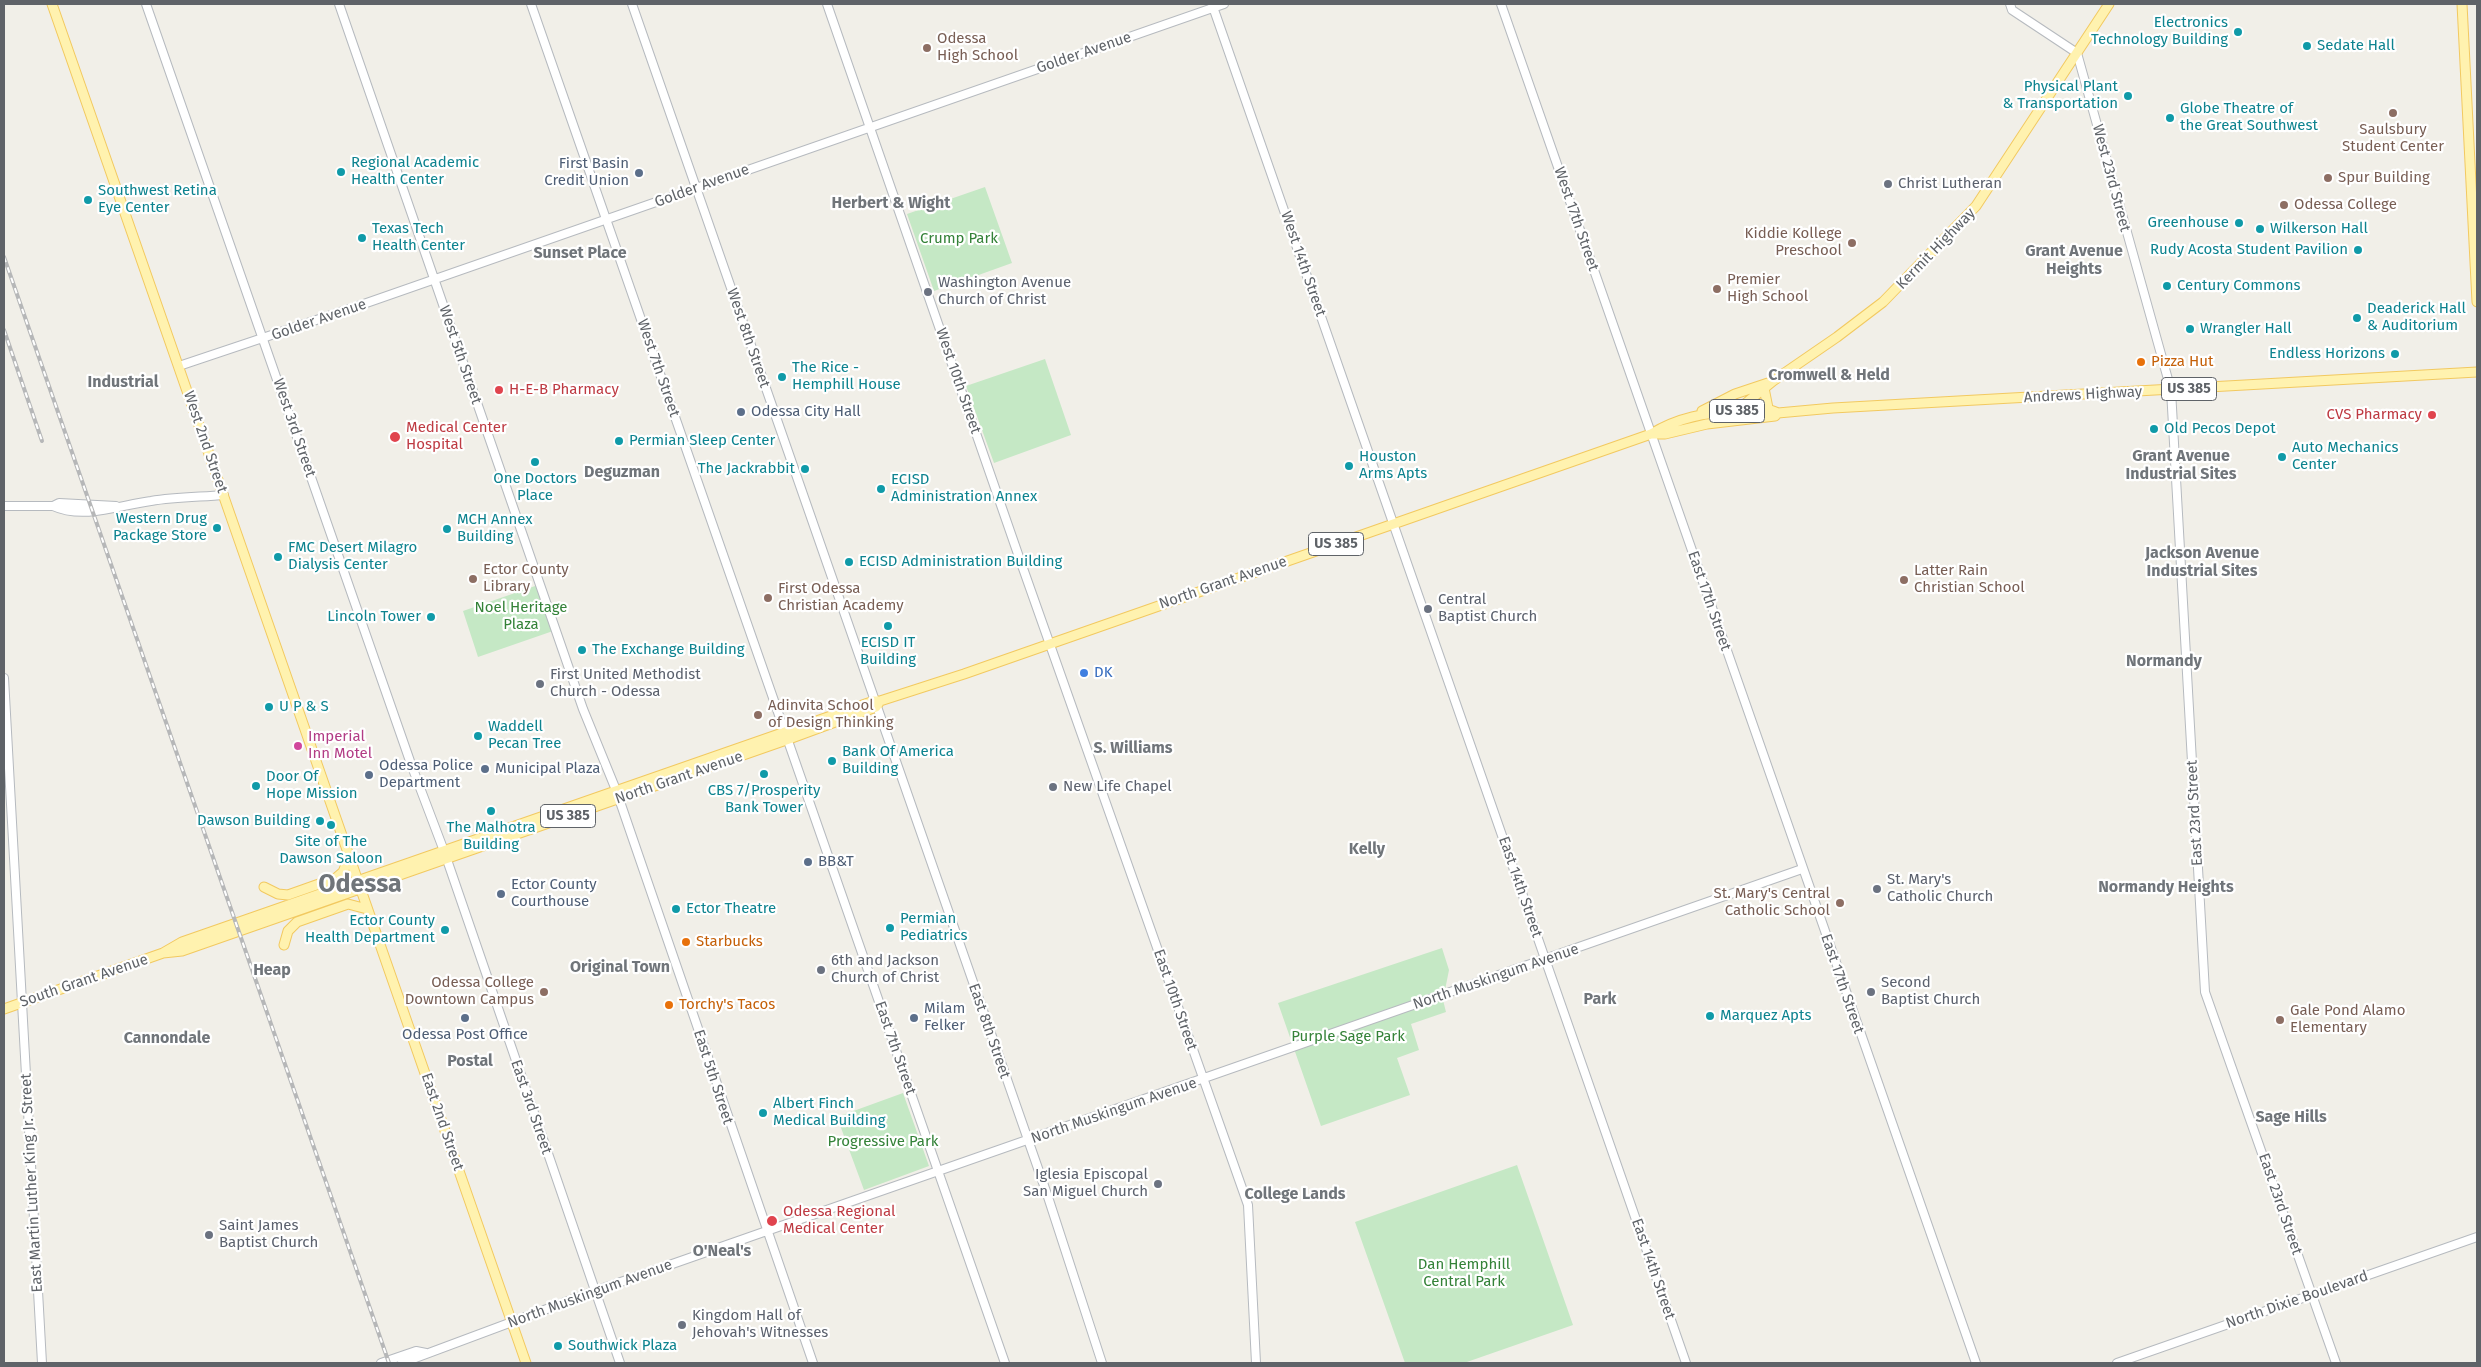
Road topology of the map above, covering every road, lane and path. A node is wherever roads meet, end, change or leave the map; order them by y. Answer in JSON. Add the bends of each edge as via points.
{"nodes":[{"id":1,"x":52,"y":4,"type":"edge"},
{"id":2,"x":146,"y":4,"type":"edge"},
{"id":3,"x":338,"y":4,"type":"edge"},
{"id":4,"x":531,"y":4,"type":"edge"},
{"id":5,"x":632,"y":4,"type":"edge"},
{"id":6,"x":827,"y":4,"type":"edge"},
{"id":7,"x":1224,"y":4,"type":"edge"},
{"id":8,"x":1501,"y":4,"type":"edge"},
{"id":9,"x":2010,"y":4,"type":"edge"},
{"id":10,"x":2109,"y":4,"type":"edge"},
{"id":11,"x":2462,"y":4,"type":"edge"},
{"id":12,"x":1213,"y":6,"type":"edge"},
{"id":13,"x":2077,"y":53,"type":"junction"},
{"id":14,"x":870,"y":128,"type":"junction"},
{"id":15,"x":696,"y":188,"type":"junction"},
{"id":16,"x":606,"y":220,"type":"junction"},
{"id":17,"x":434,"y":279,"type":"junction"},
{"id":18,"x":2477,"y":302,"type":"edge"},
{"id":19,"x":263,"y":339,"type":"junction"},
{"id":20,"x":179,"y":366,"type":"junction"},
{"id":21,"x":2477,"y":372,"type":"edge"},
{"id":22,"x":1773,"y":381,"type":"junction"},
{"id":23,"x":1764,"y":388,"type":"junction"},
{"id":24,"x":2171,"y":390,"type":"junction"},
{"id":25,"x":1768,"y":408,"type":"junction"},
{"id":26,"x":1736,"y":411,"type":"junction"},
{"id":27,"x":1778,"y":413,"type":"junction"},
{"id":28,"x":1695,"y":415,"type":"junction"},
{"id":29,"x":1720,"y":422,"type":"junction"},
{"id":30,"x":1651,"y":434,"type":"junction"},
{"id":31,"x":224,"y":495,"type":"junction"},
{"id":32,"x":4,"y":506,"type":"edge"},
{"id":33,"x":1393,"y":524,"type":"junction"},
{"id":34,"x":1050,"y":644,"type":"junction"},
{"id":35,"x":4,"y":678,"type":"edge"},
{"id":36,"x":877,"y":703,"type":"junction"},
{"id":37,"x":787,"y":736,"type":"junction"},
{"id":38,"x":617,"y":794,"type":"junction"},
{"id":39,"x":445,"y":855,"type":"junction"},
{"id":40,"x":349,"y":857,"type":"junction"},
{"id":41,"x":1802,"y":869,"type":"junction"},
{"id":42,"x":359,"y":885,"type":"junction"},
{"id":43,"x":264,"y":887,"type":"dead end"},
{"id":44,"x":367,"y":909,"type":"junction"},
{"id":45,"x":275,"y":914,"type":"joint"},
{"id":46,"x":284,"y":945,"type":"dead end"},
{"id":47,"x":1545,"y":959,"type":"junction"},
{"id":48,"x":22,"y":1002,"type":"junction"},
{"id":49,"x":4,"y":1009,"type":"edge"},
{"id":50,"x":1203,"y":1080,"type":"junction"},
{"id":51,"x":1027,"y":1141,"type":"junction"},
{"id":52,"x":938,"y":1172,"type":"junction"},
{"id":53,"x":766,"y":1232,"type":"junction"},
{"id":54,"x":2477,"y":1237,"type":"edge"},
{"id":55,"x":595,"y":1291,"type":"junction"},
{"id":56,"x":2312,"y":1295,"type":"junction"},
{"id":57,"x":512,"y":1322,"type":"junction"},
{"id":58,"x":426,"y":1353,"type":"junction"},
{"id":59,"x":384,"y":1362,"type":"edge"},
{"id":60,"x":42,"y":1363,"type":"edge"},
{"id":61,"x":402,"y":1363,"type":"edge"},
{"id":62,"x":526,"y":1363,"type":"edge"},
{"id":63,"x":620,"y":1363,"type":"edge"},
{"id":64,"x":812,"y":1363,"type":"edge"},
{"id":65,"x":1005,"y":1363,"type":"edge"},
{"id":66,"x":1102,"y":1363,"type":"edge"},
{"id":67,"x":1256,"y":1363,"type":"edge"},
{"id":68,"x":1686,"y":1363,"type":"edge"},
{"id":69,"x":1976,"y":1363,"type":"edge"},
{"id":70,"x":2117,"y":1363,"type":"edge"},
{"id":71,"x":2336,"y":1363,"type":"edge"}],
"edges":[{"from":1,"to":20,"type":"main road","name":"West 2nd Street"},
{"from":2,"to":19,"type":"street","name":"West 3rd Street"},
{"from":3,"to":17,"type":"street","name":"West 5th Street"},
{"from":4,"to":16,"type":"street","name":"West 7th Street"},
{"from":5,"to":15,"type":"street","name":"West 8th Street"},
{"from":6,"to":14,"type":"street","name":"West 10th Street"},
{"from":7,"to":12,"type":"street","name":"Golder Avenue"},
{"from":8,"to":30,"type":"street","name":"West 17th Street"},
{"from":9,"to":13,"type":"street","via":[[2012,10]]},
{"from":10,"to":13,"type":"main road","name":"Kermit Highway"},
{"from":11,"to":18,"type":"main road"},
{"from":12,"to":14,"type":"street","name":"Golder Avenue"},
{"from":12,"to":33,"type":"street","name":"West 14th Street"},
{"from":13,"to":22,"type":"main road","name":"Kermit Highway","via":[[1976,206],[1887,299]]},
{"from":13,"to":24,"type":"street","name":"West 23rd Street"},
{"from":14,"to":15,"type":"street","name":"Golder Avenue"},
{"from":14,"to":34,"type":"street","name":"West 10th Street"},
{"from":15,"to":16,"type":"street","name":"Golder Avenue"},
{"from":15,"to":36,"type":"street","name":"West 8th Street"},
{"from":16,"to":17,"type":"street","name":"Golder Avenue"},
{"from":16,"to":37,"type":"street","name":"West 7th Street"},
{"from":17,"to":19,"type":"street","name":"Golder Avenue"},
{"from":17,"to":38,"type":"street","name":"West 5th Street","via":[[584,709]]},
{"from":19,"to":20,"type":"street","name":"Golder Avenue"},
{"from":19,"to":39,"type":"street","name":"West 3rd Street"},
{"from":20,"to":31,"type":"main road","name":"West 2nd Street"},
{"from":21,"to":24,"type":"main road","name":"Andrews Highway","number":"US 385"},
{"from":22,"to":23,"type":"main road","name":"Kermit Highway"},
{"from":22,"to":28,"type":"main road","name":"Kermit Highway","via":[[1735,394]]},
{"from":23,"to":25,"type":"main road"},
{"from":23,"to":26,"type":"main road","name":"Kermit Highway"},
{"from":24,"to":27,"type":"main road","name":"Andrews Highway","number":"US 385"},
{"from":24,"to":56,"type":"street","name":"East 23rd Street","via":[[2205,992]]},
{"from":25,"to":26,"type":"main road","number":"US 385"},
{"from":25,"to":27,"type":"main road","number":"US 385"},
{"from":26,"to":28,"type":"main road","number":"US 385"},
{"from":26,"to":29,"type":"main road","name":"Kermit Highway"},
{"from":27,"to":29,"type":"main road","name":"Andrews Highway","number":"US 385","via":[[1775,416]]},
{"from":28,"to":30,"type":"main road","name":"North Grant Avenue","number":"US 385","via":[[1669,423]]},
{"from":29,"to":30,"type":"main road","name":"North Grant Avenue","number":"US 385"},
{"from":30,"to":33,"type":"main road","name":"North Grant Avenue","number":"US 385"},
{"from":30,"to":41,"type":"street","name":"East 17th Street"},
{"from":31,"to":32,"type":"street","via":[[116,506],[59,503],[53,506]]},
{"from":31,"to":40,"type":"main road","name":"West 2nd Street"},
{"from":33,"to":34,"type":"main road","name":"North Grant Avenue","number":"US 385"},
{"from":33,"to":47,"type":"street","name":"East 14th Street"},
{"from":34,"to":36,"type":"main road","name":"North Grant Avenue","number":"US 385"},
{"from":34,"to":50,"type":"street","name":"East 10th Street"},
{"from":35,"to":48,"type":"street","name":"East Martin Luther King Jr. Street"},
{"from":36,"to":37,"type":"main road","name":"North Grant Avenue","number":"US 385"},
{"from":36,"to":51,"type":"street","name":"East 8th Street"},
{"from":37,"to":38,"type":"main road","name":"North Grant Avenue","number":"US 385"},
{"from":37,"to":52,"type":"street","name":"East 7th Street"},
{"from":38,"to":39,"type":"main road","name":"North Grant Avenue","number":"US 385"},
{"from":38,"to":53,"type":"street","name":"East 5th Street"},
{"from":39,"to":42,"type":"main road","name":"North Grant Avenue","number":"US 385"},
{"from":39,"to":55,"type":"street","name":"East 3rd Street"},
{"from":40,"to":42,"type":"main road","name":"West 2nd Street"},
{"from":40,"to":43,"type":"main road","via":[[343,872],[336,878],[285,895]]},
{"from":41,"to":47,"type":"street","name":"North Muskingum Avenue"},
{"from":41,"to":69,"type":"street","name":"East 17th Street"},
{"from":42,"to":44,"type":"main road","name":"East 2nd Street"},
{"from":42,"to":45,"type":"main road","name":"North Grant Avenue","number":"US 385"},
{"from":44,"to":46,"type":"main road","via":[[348,904],[300,920],[290,928]]},
{"from":44,"to":57,"type":"main road","name":"East 2nd Street"},
{"from":45,"to":48,"type":"main road","name":"South Grant Avenue","number":"US 385","via":[[182,942],[163,953]]},
{"from":47,"to":50,"type":"street","name":"North Muskingum Avenue"},
{"from":47,"to":68,"type":"street","name":"East 14th Street"},
{"from":48,"to":49,"type":"main road","name":"South Grant Avenue","number":"US 385"},
{"from":48,"to":60,"type":"street","name":"East Martin Luther King Jr. Street"},
{"from":50,"to":51,"type":"street","name":"North Muskingum Avenue"},
{"from":50,"to":67,"type":"street","name":"East 10th Street","via":[[1248,1206]]},
{"from":51,"to":52,"type":"street","name":"North Muskingum Avenue"},
{"from":51,"to":66,"type":"street","name":"East 8th Street"},
{"from":52,"to":53,"type":"street","name":"North Muskingum Avenue"},
{"from":52,"to":65,"type":"street","name":"East 7th Street"},
{"from":53,"to":55,"type":"street","name":"North Muskingum Avenue"},
{"from":53,"to":64,"type":"street","name":"East 5th Street"},
{"from":54,"to":56,"type":"street","name":"North Dixie Boulevard"},
{"from":55,"to":57,"type":"street","name":"North Muskingum Avenue"},
{"from":55,"to":63,"type":"street","name":"East 3rd Street"},
{"from":56,"to":70,"type":"street","name":"North Dixie Boulevard"},
{"from":56,"to":71,"type":"street","name":"East 23rd Street"},
{"from":57,"to":58,"type":"street","name":"North Muskingum Avenue"},
{"from":57,"to":62,"type":"main road","name":"East 2nd Street"},
{"from":58,"to":59,"type":"street","name":"North Muskingum Avenue","via":[[416,1351]]},
{"from":58,"to":61,"type":"street","name":"North Muskingum Avenue"}]}
